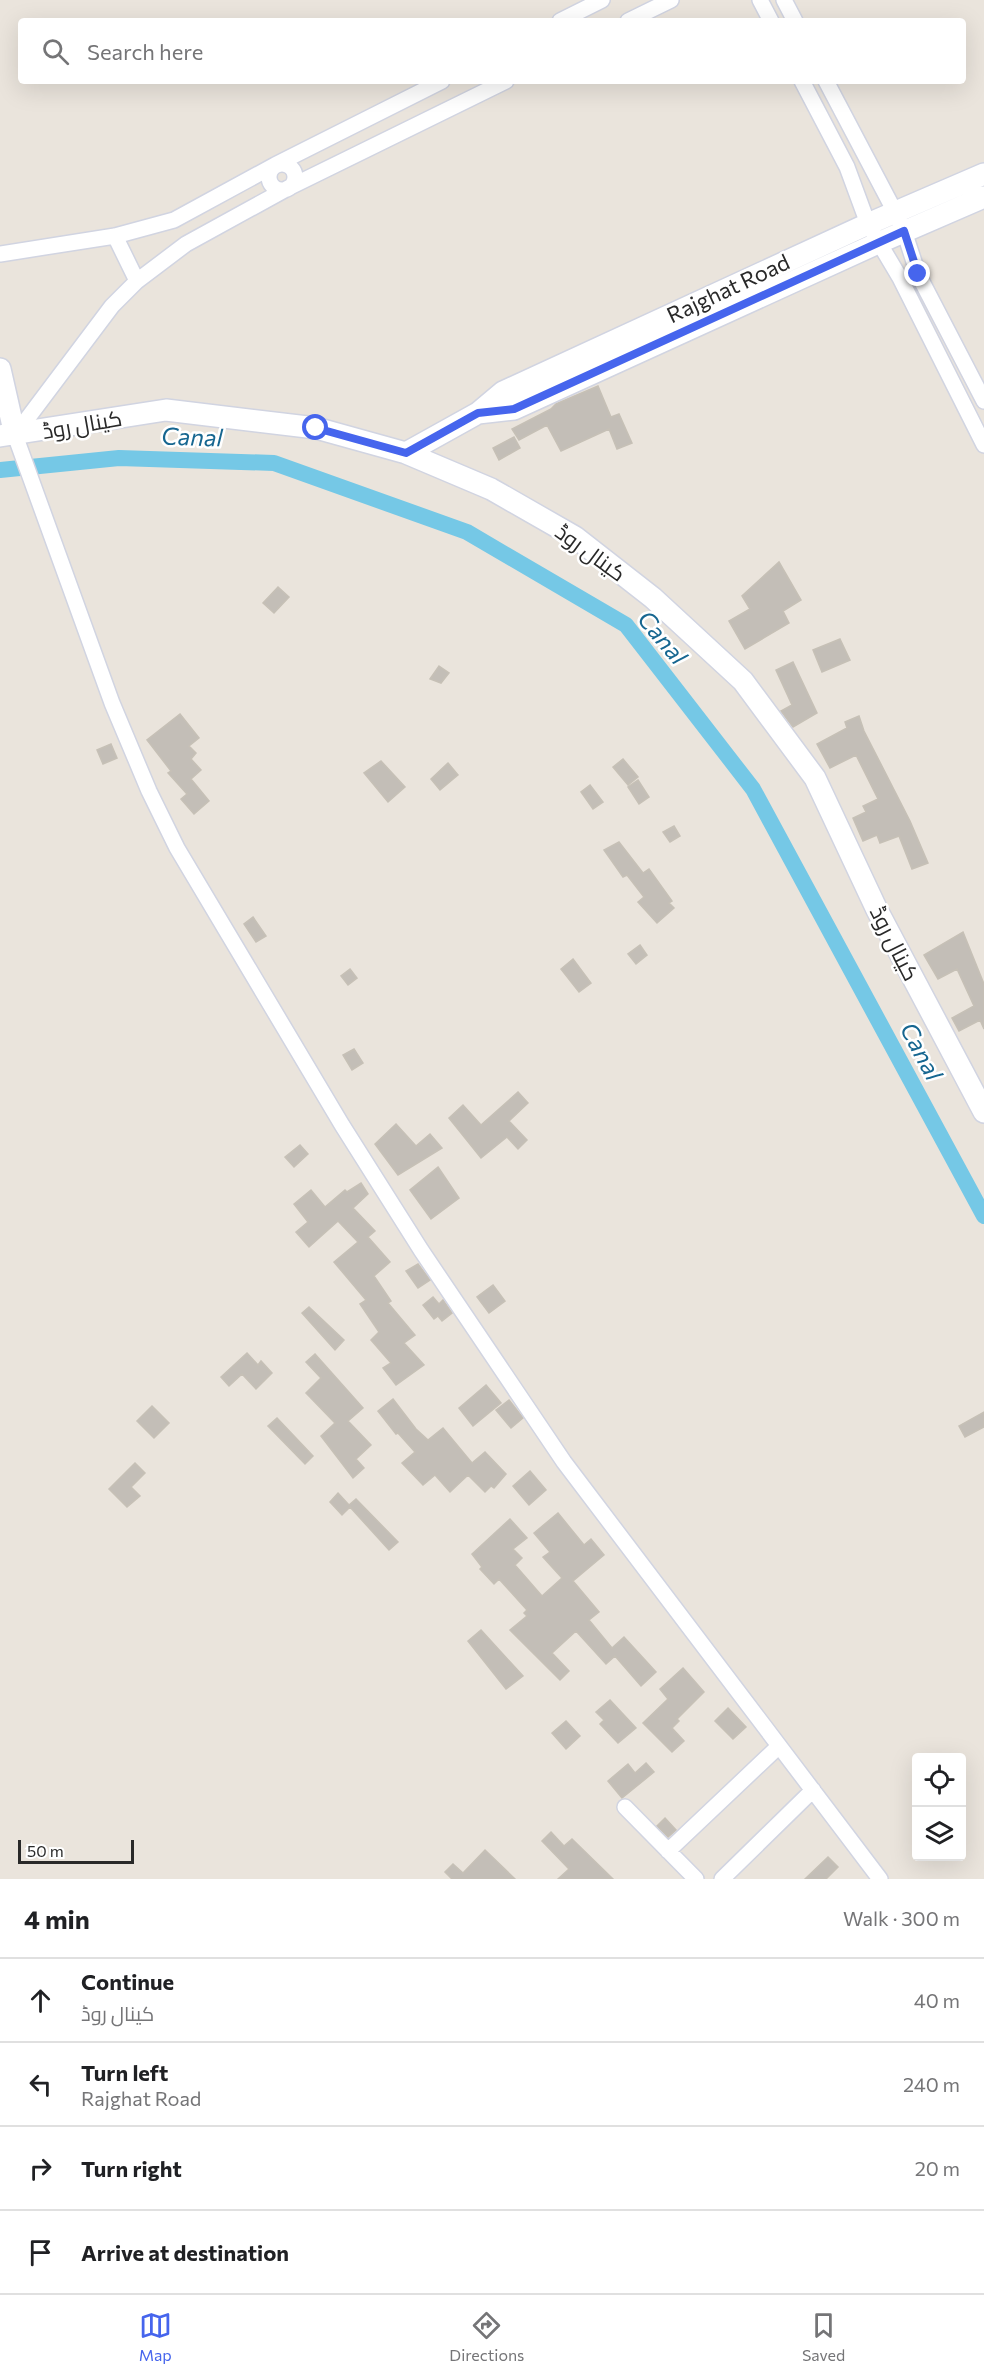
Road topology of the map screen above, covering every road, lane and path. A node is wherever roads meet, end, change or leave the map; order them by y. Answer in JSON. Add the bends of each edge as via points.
{"nodes":[{"id":1,"x":602,"y":0,"type":"edge"},
{"id":2,"x":671,"y":0,"type":"edge"},
{"id":3,"x":760,"y":0,"type":"edge"},
{"id":4,"x":784,"y":0,"type":"edge"},
{"id":5,"x":566,"y":18,"type":"edge"},
{"id":6,"x":634,"y":18,"type":"edge"},
{"id":7,"x":769,"y":18,"type":"edge"},
{"id":8,"x":793,"y":18,"type":"edge"},
{"id":9,"x":436,"y":84,"type":"edge"},
{"id":10,"x":500,"y":84,"type":"edge"},
{"id":11,"x":804,"y":84,"type":"edge"},
{"id":12,"x":828,"y":84,"type":"edge"},
{"id":13,"x":275,"y":165,"type":"junction"},
{"id":14,"x":984,"y":174,"type":"edge"},
{"id":15,"x":288,"y":188,"type":"junction"},
{"id":16,"x":984,"y":197,"type":"edge"},
{"id":17,"x":895,"y":212,"type":"junction"},
{"id":18,"x":174,"y":220,"type":"junction"},
{"id":19,"x":868,"y":224,"type":"junction"},
{"id":20,"x":904,"y":231,"type":"junction"},
{"id":21,"x":115,"y":236,"type":"junction"},
{"id":22,"x":878,"y":243,"type":"junction"},
{"id":23,"x":186,"y":244,"type":"junction"},
{"id":24,"x":0,"y":254,"type":"edge"},
{"id":25,"x":137,"y":281,"type":"junction"},
{"id":26,"x":941,"y":317,"type":"junction"},
{"id":27,"x":923,"y":326,"type":"junction"},
{"id":28,"x":0,"y":369,"type":"edge"},
{"id":29,"x":984,"y":401,"type":"edge"},
{"id":30,"x":478,"y":413,"type":"junction"},
{"id":31,"x":11,"y":441,"type":"edge"},
{"id":32,"x":984,"y":445,"type":"edge"},
{"id":33,"x":406,"y":453,"type":"junction"},
{"id":34,"x":984,"y":1112,"type":"edge"},
{"id":35,"x":779,"y":1746,"type":"junction"},
{"id":36,"x":813,"y":1790,"type":"junction"},
{"id":37,"x":625,"y":1807,"type":"dead end"},
{"id":38,"x":668,"y":1851,"type":"junction"},
{"id":39,"x":696,"y":1879,"type":"edge"},
{"id":40,"x":722,"y":1879,"type":"edge"},
{"id":41,"x":880,"y":1879,"type":"edge"}],
"edges":[{"from":1,"to":5,"type":"street"},
{"from":2,"to":6,"type":"street"},
{"from":3,"to":7,"type":"street"},
{"from":4,"to":8,"type":"street"},
{"from":9,"to":13,"type":"street"},
{"from":10,"to":15,"type":"street"},
{"from":11,"to":19,"type":"street","via":[[847,167]]},
{"from":12,"to":17,"type":"street"},
{"from":13,"to":15,"type":"street","via":[[285,164],[293,170],[295,180]]},
{"from":13,"to":18,"type":"street"},
{"from":14,"to":17,"type":"street","name":"Rajghat Road"},
{"from":15,"to":23,"type":"street"},
{"from":16,"to":20,"type":"street","name":"Rajghat Road"},
{"from":17,"to":19,"type":"street","name":"Rajghat Road"},
{"from":17,"to":20,"type":"street"},
{"from":18,"to":21,"type":"street"},
{"from":18,"to":23,"type":"street"},
{"from":19,"to":22,"type":"street"},
{"from":19,"to":30,"type":"street","name":"Rajghat Road","via":[[503,392]]},
{"from":20,"to":22,"type":"street","name":"Rajghat Road"},
{"from":20,"to":26,"type":"street","via":[[918,274]]},
{"from":21,"to":24,"type":"street"},
{"from":21,"to":25,"type":"street"},
{"from":22,"to":27,"type":"street"},
{"from":22,"to":30,"type":"street","name":"Rajghat Road","via":[[514,409]]},
{"from":23,"to":25,"type":"street"},
{"from":25,"to":31,"type":"street","via":[[112,306]]},
{"from":26,"to":27,"type":"street"},
{"from":26,"to":29,"type":"street"},
{"from":27,"to":32,"type":"street"},
{"from":28,"to":31,"type":"street"},
{"from":30,"to":33,"type":"street","name":"Rajghat Road"},
{"from":31,"to":33,"type":"street","name":"کینال روڈ","via":[[166,410],[316,428]]},
{"from":31,"to":35,"type":"street","via":[[57,550],[112,703],[177,848],[421,1250],[564,1462]]},
{"from":33,"to":34,"type":"street","name":"کینال روڈ","via":[[491,489],[575,537],[653,598],[743,681],[815,778],[877,910]]},
{"from":35,"to":36,"type":"street"},
{"from":35,"to":38,"type":"street"},
{"from":36,"to":40,"type":"street"},
{"from":36,"to":41,"type":"street"},
{"from":37,"to":38,"type":"street"},
{"from":38,"to":39,"type":"street"}]}
